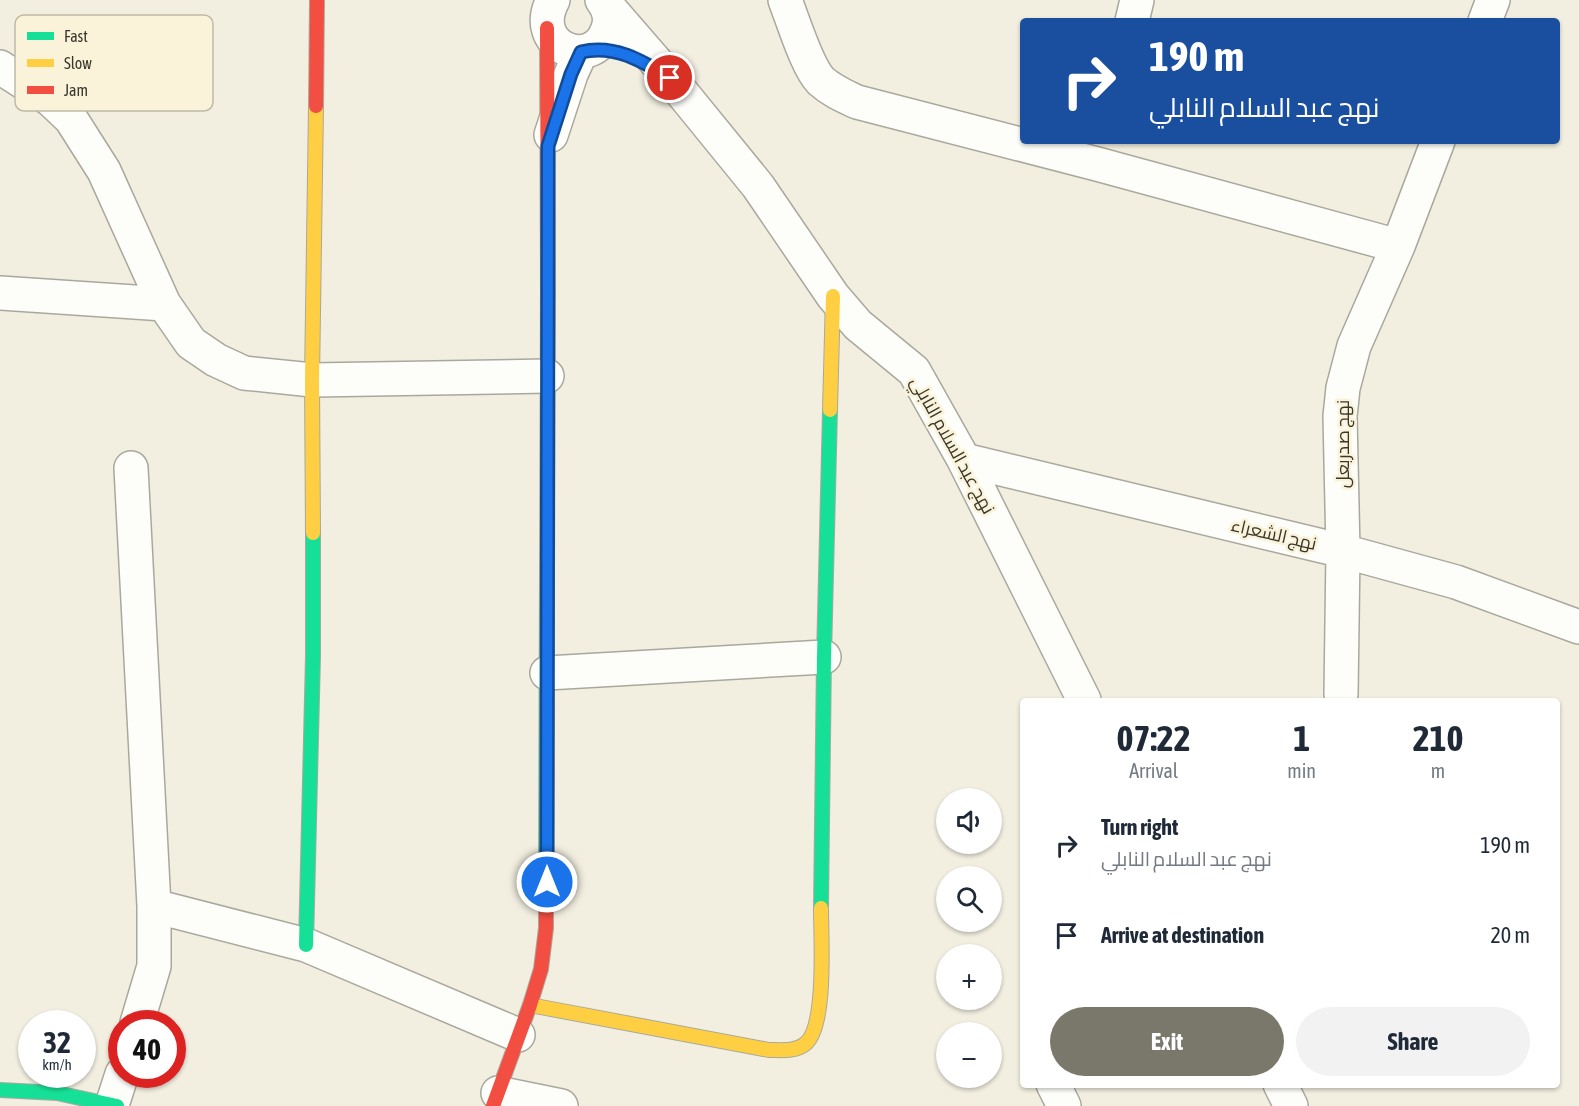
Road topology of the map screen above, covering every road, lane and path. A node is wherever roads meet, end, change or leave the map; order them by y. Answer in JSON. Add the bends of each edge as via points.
{"nodes":[{"id":1,"x":317,"y":0,"type":"edge"},
{"id":2,"x":785,"y":0,"type":"edge"},
{"id":3,"x":1137,"y":0,"type":"edge"},
{"id":4,"x":1493,"y":0,"type":"edge"},
{"id":5,"x":603,"y":1,"type":"edge"},
{"id":6,"x":547,"y":12,"type":"edge"},
{"id":7,"x":1132,"y":18,"type":"edge"},
{"id":8,"x":1486,"y":18,"type":"edge"},
{"id":9,"x":585,"y":51,"type":"junction"},
{"id":10,"x":0,"y":67,"type":"edge"},
{"id":11,"x":15,"y":77,"type":"edge"},
{"id":12,"x":670,"y":78,"type":"junction"},
{"id":13,"x":64,"y":111,"type":"edge"},
{"id":14,"x":1020,"y":136,"type":"edge"},
{"id":15,"x":1060,"y":144,"type":"edge"},
{"id":16,"x":1437,"y":144,"type":"edge"},
{"id":17,"x":548,"y":146,"type":"junction"},
{"id":18,"x":1099,"y":152,"type":"edge"},
{"id":19,"x":1398,"y":246,"type":"junction"},
{"id":20,"x":0,"y":293,"type":"edge"},
{"id":21,"x":833,"y":296,"type":"junction"},
{"id":22,"x":164,"y":304,"type":"junction"},
{"id":23,"x":547,"y":376,"type":"junction"},
{"id":24,"x":312,"y":380,"type":"junction"},
{"id":25,"x":964,"y":460,"type":"junction"},
{"id":26,"x":131,"y":468,"type":"dead end"},
{"id":27,"x":1343,"y":550,"type":"junction"},
{"id":28,"x":1579,"y":627,"type":"edge"},
{"id":29,"x":824,"y":657,"type":"junction"},
{"id":30,"x":547,"y":673,"type":"junction"},
{"id":31,"x":1341,"y":694,"type":"dead end"},
{"id":32,"x":1083,"y":698,"type":"edge"},
{"id":33,"x":154,"y":906,"type":"junction"},
{"id":34,"x":306,"y":945,"type":"junction"},
{"id":35,"x":530,"y":1005,"type":"junction"},
{"id":36,"x":141,"y":1010,"type":"edge"},
{"id":37,"x":518,"y":1035,"type":"junction"},
{"id":38,"x":119,"y":1088,"type":"edge"},
{"id":39,"x":1055,"y":1088,"type":"edge"},
{"id":40,"x":1282,"y":1088,"type":"edge"},
{"id":41,"x":0,"y":1090,"type":"edge"},
{"id":42,"x":495,"y":1099,"type":"edge"},
{"id":43,"x":115,"y":1105,"type":"edge"},
{"id":44,"x":561,"y":1106,"type":"edge"},
{"id":45,"x":1064,"y":1106,"type":"edge"},
{"id":46,"x":1291,"y":1106,"type":"edge"}],
"edges":[{"from":1,"to":24,"type":"street"},
{"from":2,"to":14,"type":"street","via":[[819,80],[835,92],[857,102]]},
{"from":3,"to":7,"type":"street"},
{"from":4,"to":8,"type":"street"},
{"from":5,"to":9,"type":"street","via":[[609,18],[607,34]]},
{"from":5,"to":12,"type":"street","name":"نهج عبد السلام النابلي"},
{"from":6,"to":9,"type":"street","via":[[550,36],[564,49]]},
{"from":6,"to":17,"type":"street"},
{"from":9,"to":12,"type":"street","name":"نهج عبد السلام النابلي","via":[[616,51],[635,57]]},
{"from":9,"to":17,"type":"street","via":[[566,89]]},
{"from":10,"to":11,"type":"street"},
{"from":12,"to":21,"type":"street","name":"نهج عبد السلام النابلي","via":[[758,186]]},
{"from":13,"to":22,"type":"street","via":[[104,171]]},
{"from":15,"to":18,"type":"street"},
{"from":16,"to":19,"type":"street","name":"نهج صدربعل"},
{"from":17,"to":23,"type":"street"},
{"from":18,"to":19,"type":"street"},
{"from":19,"to":27,"type":"street","name":"نهج صدربعل","via":[[1354,346],[1343,388]]},
{"from":20,"to":22,"type":"street"},
{"from":21,"to":25,"type":"street","name":"نهج عبد السلام النابلي","via":[[858,325],[914,371]]},
{"from":21,"to":29,"type":"street"},
{"from":22,"to":24,"type":"street","via":[[191,343],[216,360],[244,373]]},
{"from":23,"to":24,"type":"street"},
{"from":23,"to":30,"type":"street"},
{"from":24,"to":34,"type":"street","via":[[313,656]]},
{"from":25,"to":27,"type":"street","name":"نهج الشعراء"},
{"from":25,"to":32,"type":"street","name":"نهج عبد السلام النابلي"},
{"from":26,"to":33,"type":"street"},
{"from":27,"to":28,"type":"street","name":"نهج الشعراء","via":[[1456,582]]},
{"from":27,"to":31,"type":"street","name":"نهج صدربعل"},
{"from":29,"to":30,"type":"street"},
{"from":29,"to":35,"type":"street","via":[[820,1009],[812,1041],[783,1051],[769,1050]]},
{"from":30,"to":35,"type":"street","via":[[546,928],[542,969]]},
{"from":33,"to":34,"type":"street"},
{"from":33,"to":36,"type":"street","via":[[154,966]]},
{"from":34,"to":37,"type":"street"},
{"from":35,"to":37,"type":"street"},
{"from":37,"to":42,"type":"street"},
{"from":38,"to":43,"type":"street"},
{"from":39,"to":45,"type":"street"},
{"from":40,"to":46,"type":"street"},
{"from":41,"to":43,"type":"street","via":[[57,1093]]},
{"from":42,"to":44,"type":"street"}]}
